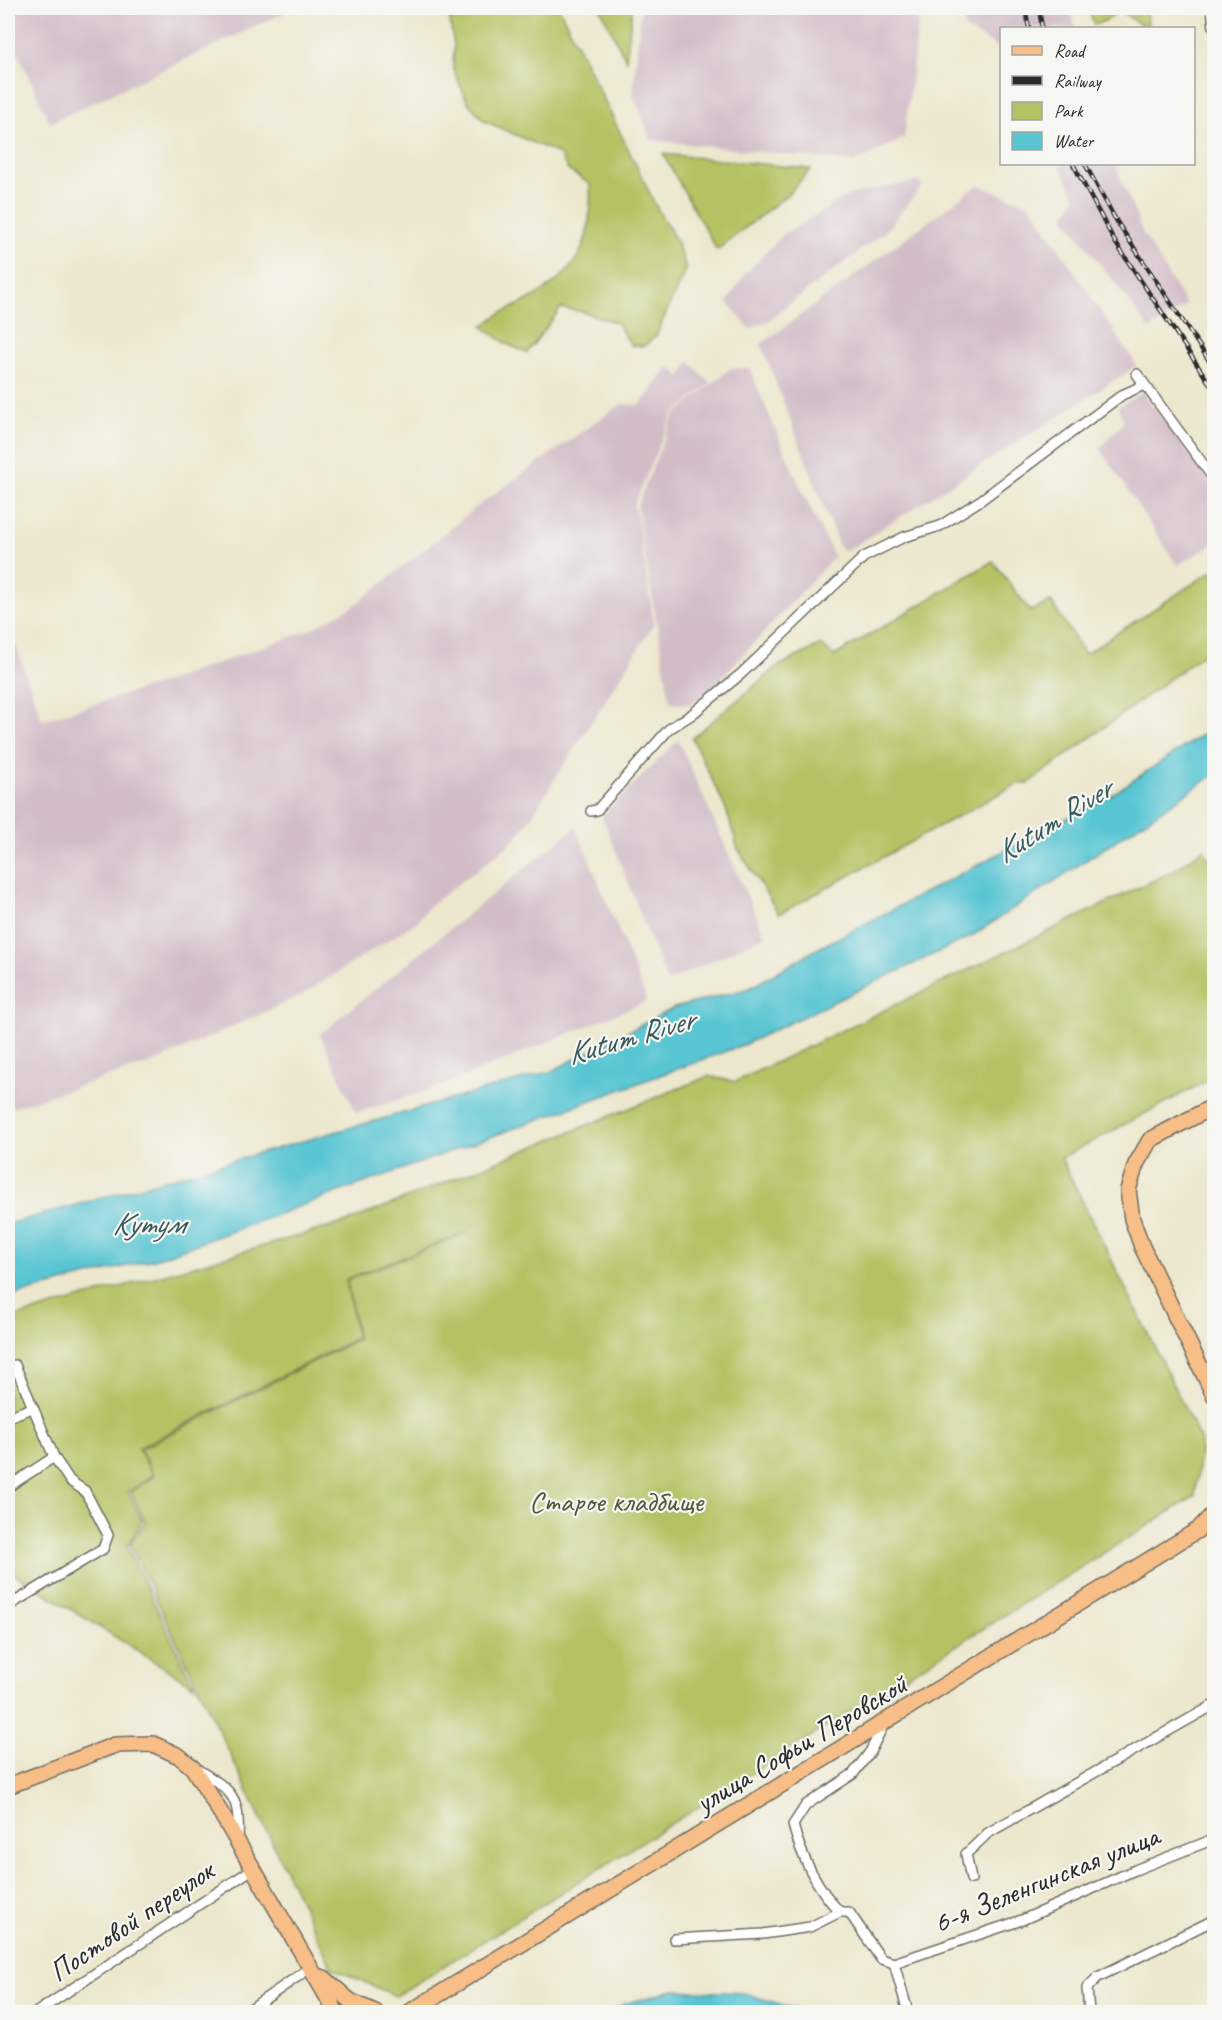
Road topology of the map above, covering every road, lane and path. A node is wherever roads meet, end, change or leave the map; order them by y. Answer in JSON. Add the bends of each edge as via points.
{"nodes":[{"id":1,"x":1212,"y":8,"type":"edge"},
{"id":2,"x":1215,"y":27,"type":"edge"},
{"id":3,"x":1137,"y":374,"type":"dead end"},
{"id":4,"x":1144,"y":385,"type":"junction"},
{"id":5,"x":1215,"y":479,"type":"edge"},
{"id":6,"x":591,"y":811,"type":"dead end"},
{"id":7,"x":1215,"y":1106,"type":"edge"},
{"id":8,"x":8,"y":1368,"type":"edge"},
{"id":9,"x":1215,"y":1395,"type":"edge"},
{"id":10,"x":32,"y":1408,"type":"junction"},
{"id":11,"x":8,"y":1417,"type":"edge"},
{"id":12,"x":54,"y":1457,"type":"junction"},
{"id":13,"x":8,"y":1487,"type":"edge"},
{"id":14,"x":1215,"y":1513,"type":"edge"},
{"id":15,"x":8,"y":1606,"type":"edge"},
{"id":16,"x":1215,"y":1705,"type":"edge"},
{"id":17,"x":884,"y":1724,"type":"junction"},
{"id":18,"x":8,"y":1786,"type":"edge"},
{"id":19,"x":1215,"y":1839,"type":"edge"},
{"id":20,"x":251,"y":1870,"type":"junction"},
{"id":21,"x":971,"y":1879,"type":"dead end"},
{"id":22,"x":840,"y":1912,"type":"junction"},
{"id":23,"x":1215,"y":1920,"type":"edge"},
{"id":24,"x":674,"y":1939,"type":"dead end"},
{"id":25,"x":894,"y":1963,"type":"junction"},
{"id":26,"x":312,"y":1972,"type":"junction"},
{"id":27,"x":1215,"y":2010,"type":"edge"},
{"id":28,"x":409,"y":2012,"type":"edge"},
{"id":29,"x":37,"y":2013,"type":"edge"},
{"id":30,"x":246,"y":2013,"type":"edge"},
{"id":31,"x":336,"y":2013,"type":"edge"},
{"id":32,"x":348,"y":2013,"type":"edge"},
{"id":33,"x":375,"y":2013,"type":"edge"},
{"id":34,"x":908,"y":2013,"type":"edge"},
{"id":35,"x":1089,"y":2013,"type":"edge"},
{"id":36,"x":1210,"y":2013,"type":"edge"}],
"edges":[{"from":1,"to":2,"type":"street"},
{"from":3,"to":4,"type":"street"},
{"from":4,"to":5,"type":"street"},
{"from":4,"to":6,"type":"street","via":[[1122,395],[940,526],[904,537],[864,557],[741,674],[669,729],[597,810]]},
{"from":7,"to":9,"type":"main road","via":[[1150,1140],[1128,1190],[1132,1219],[1142,1247]]},
{"from":8,"to":10,"type":"street","via":[[15,1365]]},
{"from":10,"to":11,"type":"street"},
{"from":10,"to":12,"type":"street"},
{"from":12,"to":13,"type":"street"},
{"from":12,"to":15,"type":"street","via":[[70,1481],[85,1491],[108,1535],[103,1549]]},
{"from":14,"to":17,"type":"main road","name":"улица Софьи Перовской","via":[[1198,1530]]},
{"from":16,"to":21,"type":"street","via":[[988,1833],[966,1854]]},
{"from":17,"to":22,"type":"street","via":[[853,1774],[806,1805],[793,1825],[799,1847],[830,1902]]},
{"from":17,"to":28,"type":"main road","name":"улица Софьи Перовской"},
{"from":18,"to":20,"type":"main road","via":[[115,1745],[153,1744],[193,1768]]},
{"from":19,"to":25,"type":"street","name":"6-я Зеленгинская улица","via":[[1022,1920]]},
{"from":20,"to":26,"type":"main road"},
{"from":20,"to":29,"type":"street","name":"Постовой переулок"},
{"from":22,"to":24,"type":"street","via":[[810,1927]]},
{"from":22,"to":25,"type":"street","via":[[849,1912],[881,1959]]},
{"from":23,"to":35,"type":"street","via":[[1098,1977],[1087,1988]]},
{"from":25,"to":34,"type":"street"},
{"from":26,"to":30,"type":"street"},
{"from":26,"to":31,"type":"main road"},
{"from":26,"to":32,"type":"main road"},
{"from":26,"to":33,"type":"main road","via":[[350,2001]]},
{"from":27,"to":36,"type":"street"}]}
